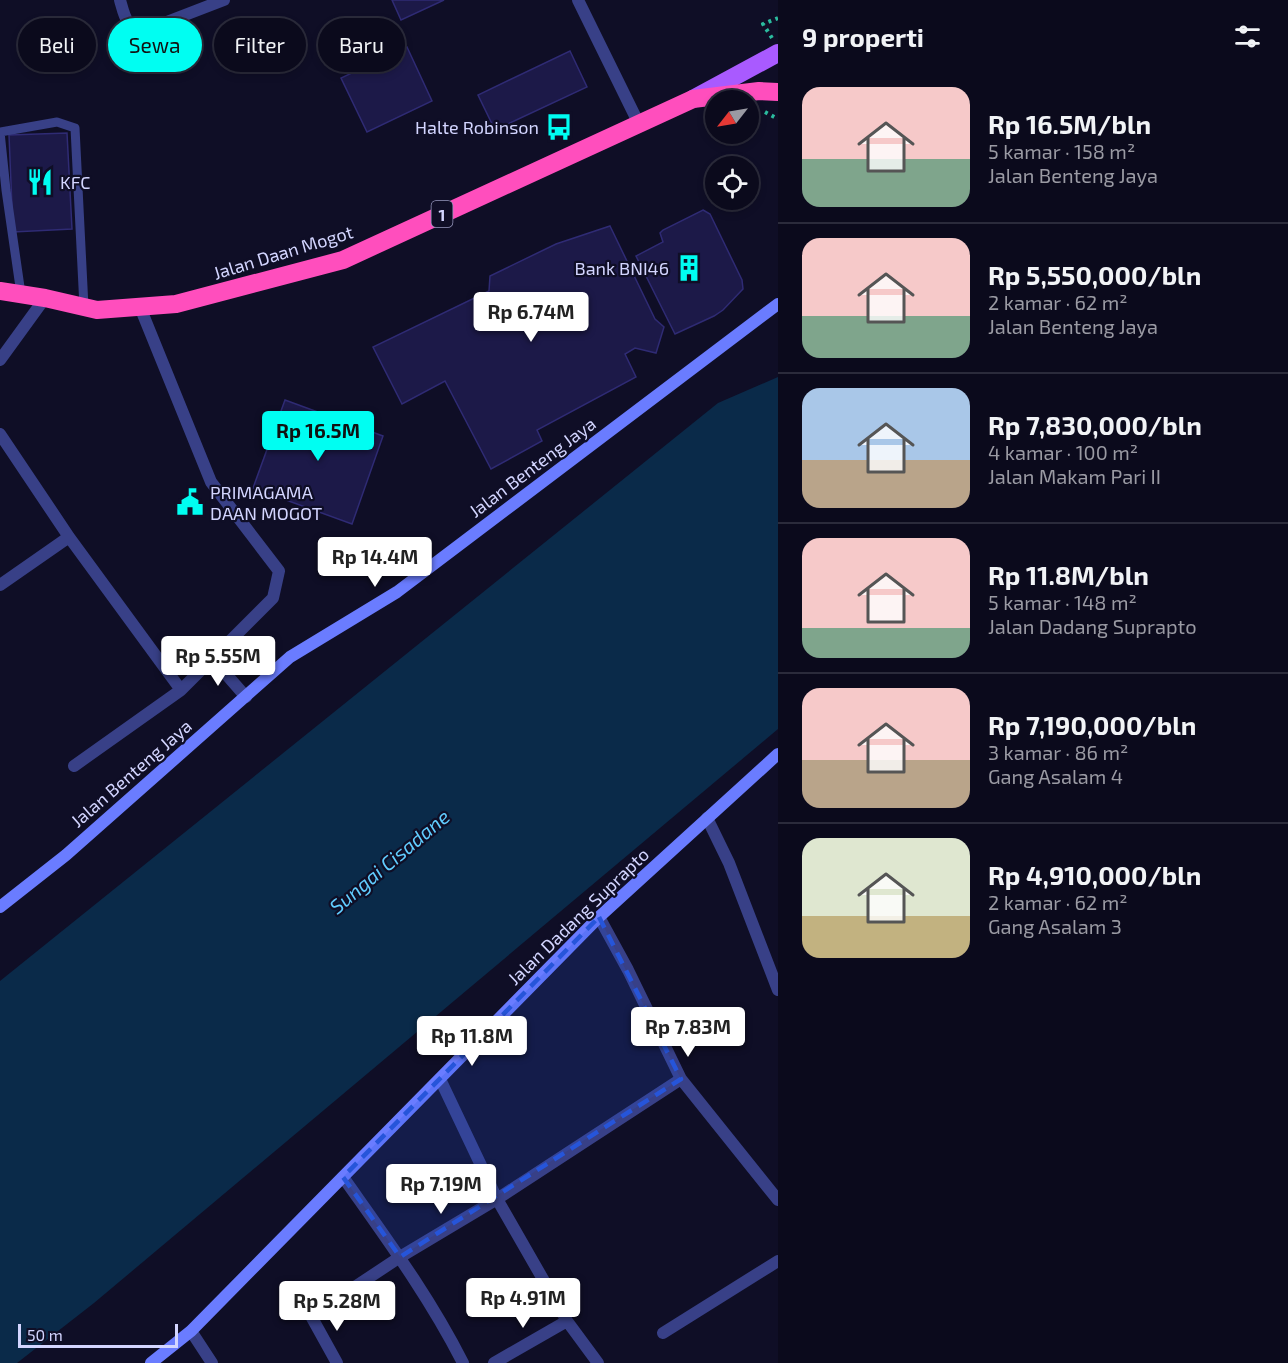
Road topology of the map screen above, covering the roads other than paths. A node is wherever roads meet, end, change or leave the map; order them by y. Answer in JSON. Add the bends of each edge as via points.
{"nodes":[{"id":1,"x":120,"y":0,"type":"edge"},
{"id":2,"x":224,"y":0,"type":"edge"},
{"id":3,"x":578,"y":0,"type":"edge"},
{"id":4,"x":778,"y":53,"type":"edge"},
{"id":5,"x":778,"y":92,"type":"edge"},
{"id":6,"x":693,"y":99,"type":"junction"},
{"id":7,"x":639,"y":124,"type":"junction"},
{"id":8,"x":0,"y":291,"type":"edge"},
{"id":9,"x":21,"y":294,"type":"junction"},
{"id":10,"x":45,"y":298,"type":"junction"},
{"id":11,"x":778,"y":304,"type":"edge"},
{"id":12,"x":84,"y":307,"type":"junction"},
{"id":13,"x":140,"y":307,"type":"junction"},
{"id":14,"x":0,"y":360,"type":"edge"},
{"id":15,"x":0,"y":434,"type":"edge"},
{"id":16,"x":69,"y":537,"type":"junction"},
{"id":17,"x":0,"y":585,"type":"edge"},
{"id":18,"x":212,"y":658,"type":"junction"},
{"id":19,"x":181,"y":690,"type":"junction"},
{"id":20,"x":246,"y":697,"type":"junction"},
{"id":21,"x":778,"y":754,"type":"edge"},
{"id":22,"x":74,"y":766,"type":"dead end"},
{"id":23,"x":707,"y":818,"type":"junction"},
{"id":24,"x":0,"y":907,"type":"edge"},
{"id":25,"x":600,"y":917,"type":"junction"},
{"id":26,"x":778,"y":990,"type":"edge"},
{"id":27,"x":440,"y":1079,"type":"junction"},
{"id":28,"x":681,"y":1079,"type":"junction"},
{"id":29,"x":343,"y":1178,"type":"junction"},
{"id":30,"x":497,"y":1199,"type":"junction"},
{"id":31,"x":778,"y":1200,"type":"edge"},
{"id":32,"x":400,"y":1257,"type":"junction"},
{"id":33,"x":778,"y":1261,"type":"edge"},
{"id":34,"x":567,"y":1321,"type":"junction"},
{"id":35,"x":191,"y":1331,"type":"junction"},
{"id":36,"x":663,"y":1333,"type":"dead end"},
{"id":37,"x":151,"y":1363,"type":"edge"},
{"id":38,"x":212,"y":1363,"type":"edge"},
{"id":39,"x":337,"y":1363,"type":"edge"},
{"id":40,"x":463,"y":1363,"type":"edge"},
{"id":41,"x":494,"y":1363,"type":"edge"},
{"id":42,"x":598,"y":1363,"type":"edge"}],
"edges":[{"from":1,"to":2,"type":"street","via":[[127,23],[139,31]]},
{"from":3,"to":7,"type":"street"},
{"from":4,"to":6,"type":"main road","name":"Jalan Daan Mogot"},
{"from":5,"to":6,"type":"highway","name":"Jalan Daan Mogot","number":"1"},
{"from":6,"to":7,"type":"highway","name":"Jalan Daan Mogot","number":"1"},
{"from":7,"to":13,"type":"highway","name":"Jalan Daan Mogot","number":"1","via":[[344,260],[176,304]]},
{"from":8,"to":9,"type":"highway","name":"Jalan Daan Mogot","number":"1"},
{"from":9,"to":10,"type":"highway","name":"Jalan Daan Mogot","number":"1"},
{"from":9,"to":12,"type":"lane","via":[[0,132],[57,122],[75,128]]},
{"from":10,"to":12,"type":"highway","name":"Jalan Daan Mogot","number":"1"},
{"from":10,"to":14,"type":"street"},
{"from":11,"to":20,"type":"street","name":"Jalan Benteng Jaya","via":[[397,592],[290,657]]},
{"from":12,"to":13,"type":"highway","name":"Jalan Daan Mogot","number":"1"},
{"from":13,"to":18,"type":"street","via":[[211,482],[279,571],[273,598]]},
{"from":15,"to":16,"type":"street"},
{"from":16,"to":17,"type":"street"},
{"from":16,"to":19,"type":"street"},
{"from":18,"to":19,"type":"street"},
{"from":18,"to":20,"type":"street"},
{"from":19,"to":22,"type":"street"},
{"from":20,"to":24,"type":"street","name":"Jalan Benteng Jaya","via":[[66,855]]},
{"from":21,"to":23,"type":"street","name":"Jalan Dadang Suprapto"},
{"from":23,"to":25,"type":"street","name":"Jalan Dadang Suprapto"},
{"from":23,"to":26,"type":"street","via":[[729,863]]},
{"from":25,"to":27,"type":"street","name":"Jalan Dadang Suprapto"},
{"from":25,"to":28,"type":"street"},
{"from":27,"to":29,"type":"street","name":"Jalan Dadang Suprapto"},
{"from":27,"to":30,"type":"street"},
{"from":28,"to":30,"type":"street"},
{"from":28,"to":31,"type":"street"},
{"from":29,"to":32,"type":"street"},
{"from":29,"to":35,"type":"street","name":"Jalan Dadang Suprapto"},
{"from":30,"to":32,"type":"street"},
{"from":30,"to":34,"type":"street"},
{"from":32,"to":39,"type":"street","via":[[311,1316]]},
{"from":32,"to":40,"type":"street","via":[[442,1321]]},
{"from":33,"to":36,"type":"street"},
{"from":34,"to":41,"type":"street"},
{"from":34,"to":42,"type":"street"},
{"from":35,"to":37,"type":"street","name":"Jalan Dadang Suprapto"},
{"from":35,"to":38,"type":"street"}]}
